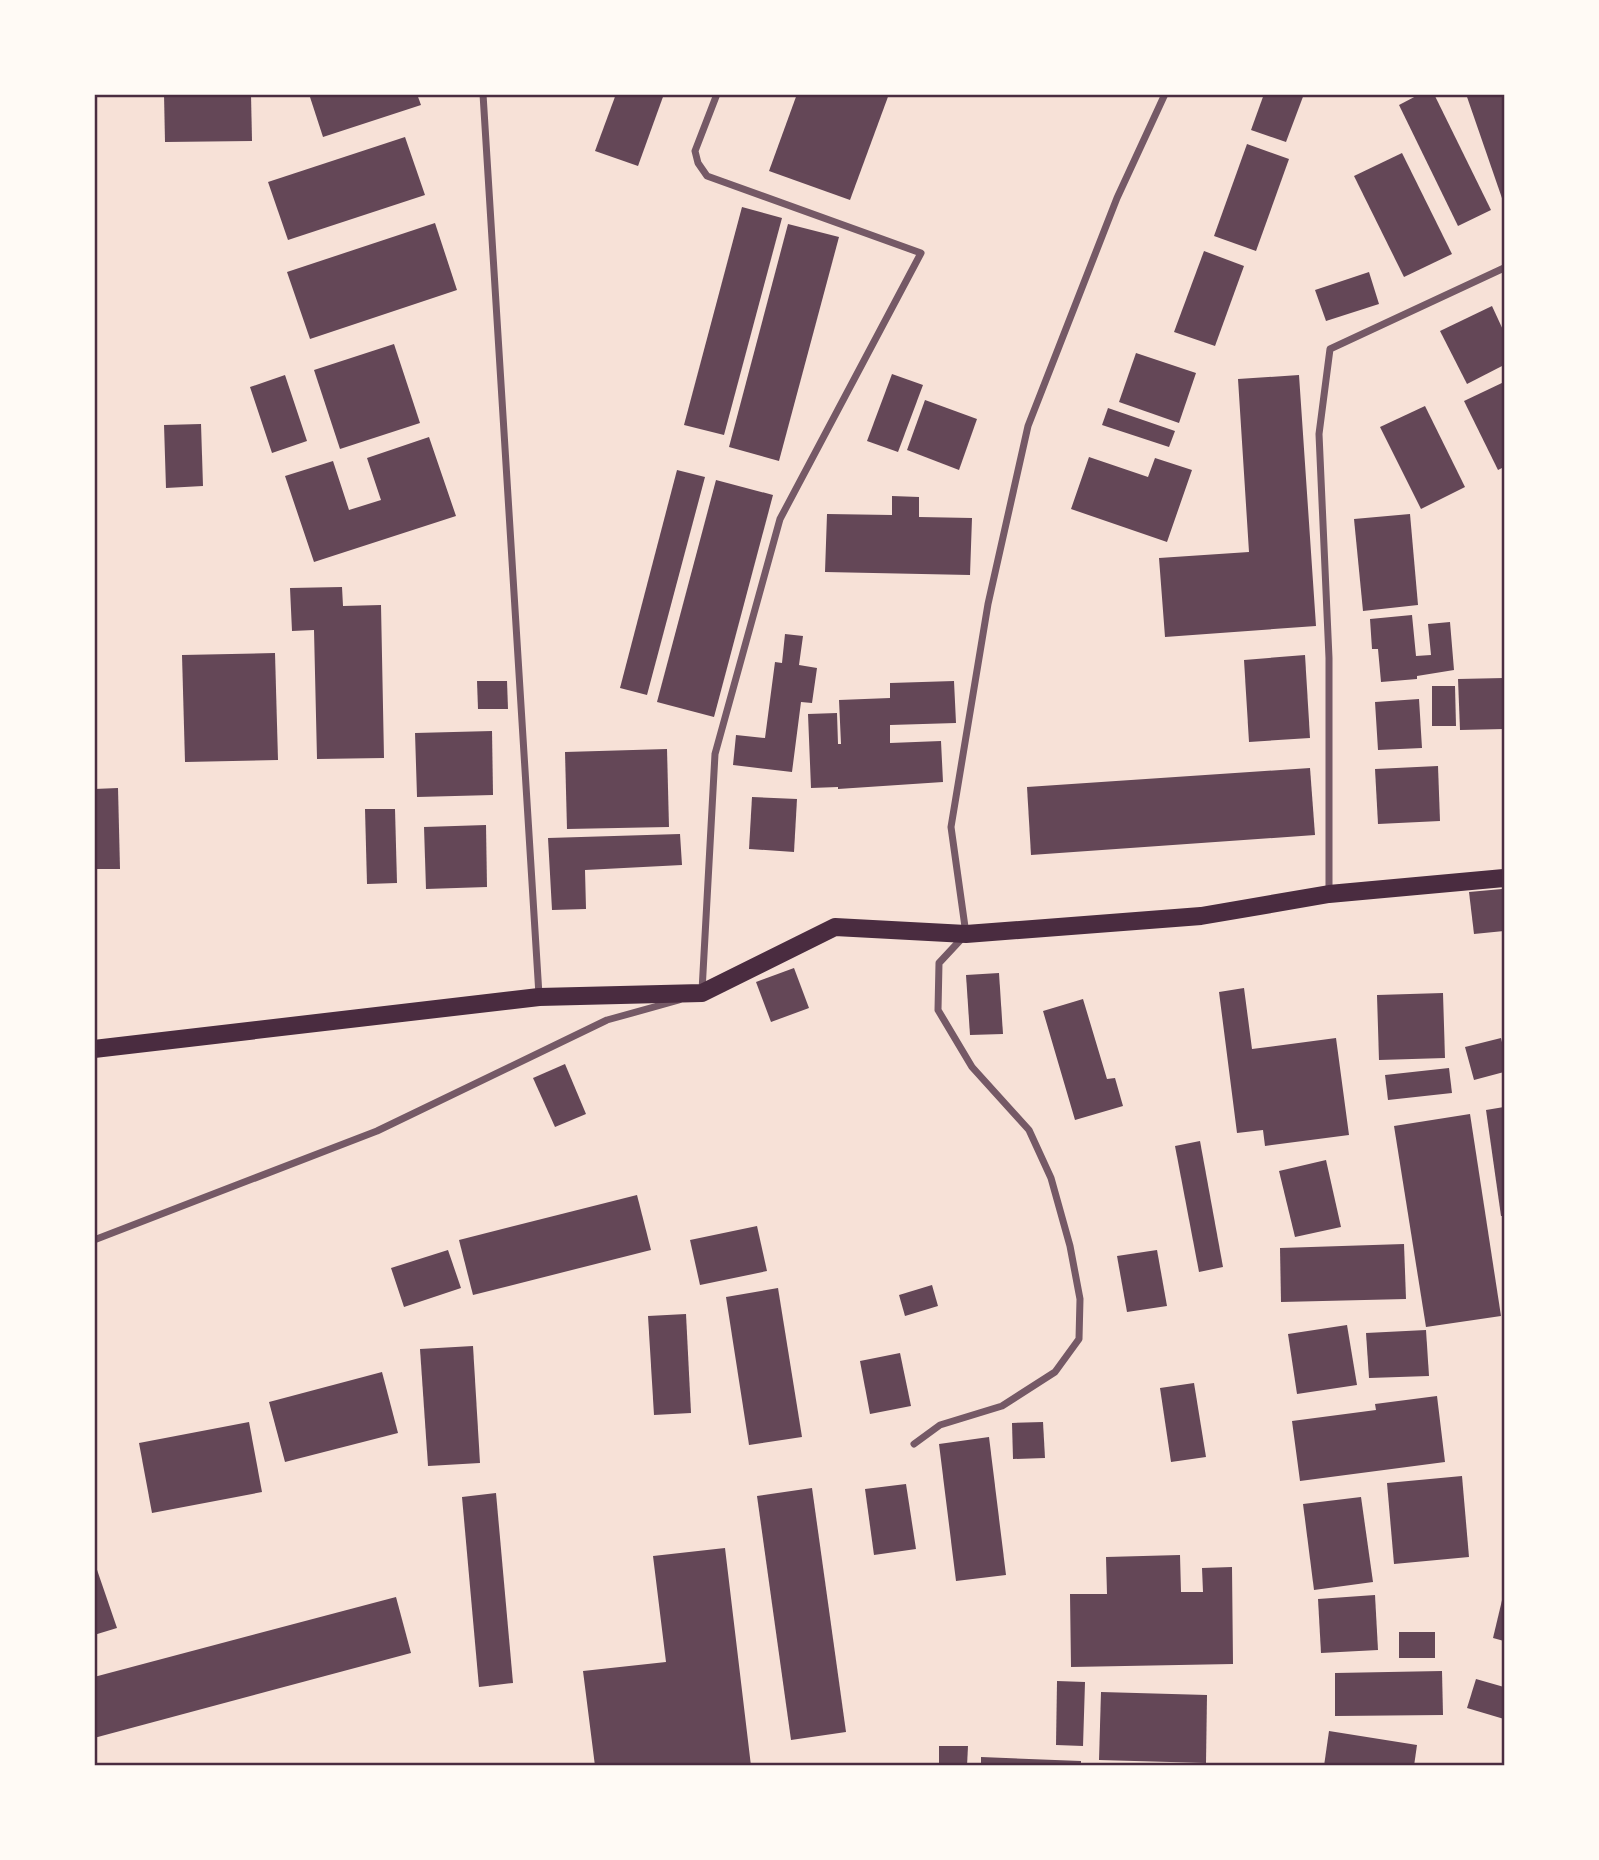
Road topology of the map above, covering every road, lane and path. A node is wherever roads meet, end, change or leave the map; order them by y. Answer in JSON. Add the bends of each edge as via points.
{"nodes":[{"id":1,"x":483,"y":94,"type":"edge"},
{"id":2,"x":717,"y":94,"type":"edge"},
{"id":3,"x":1165,"y":94,"type":"edge"},
{"id":4,"x":1504,"y":268,"type":"edge"},
{"id":5,"x":1504,"y":878,"type":"edge"},
{"id":6,"x":1329,"y":894,"type":"junction"},
{"id":7,"x":966,"y":934,"type":"junction"},
{"id":8,"x":702,"y":993,"type":"junction"},
{"id":9,"x":539,"y":997,"type":"junction"},
{"id":10,"x":94,"y":1049,"type":"edge"},
{"id":11,"x":94,"y":1240,"type":"edge"},
{"id":12,"x":914,"y":1444,"type":"dead end"}],
"edges":[{"from":1,"to":9,"type":"street"},
{"from":2,"to":8,"type":"street","via":[[695,151],[707,176],[921,253],[780,519],[716,754]]},
{"from":3,"to":7,"type":"street","via":[[1116,198],[1028,426],[988,604],[951,827]]},
{"from":4,"to":6,"type":"street","via":[[1330,349],[1319,434],[1329,658]]},
{"from":5,"to":6,"type":"main road"},
{"from":6,"to":7,"type":"main road","via":[[1201,916]]},
{"from":7,"to":8,"type":"main road","via":[[835,927]]},
{"from":7,"to":12,"type":"street","via":[[939,963],[938,1010],[972,1067],[1030,1130],[1051,1178],[1080,1298],[1079,1339],[1055,1372],[1002,1406],[940,1425]]},
{"from":8,"to":9,"type":"main road"},
{"from":8,"to":11,"type":"street","via":[[607,1020],[377,1131]]},
{"from":9,"to":10,"type":"main road"}]}
